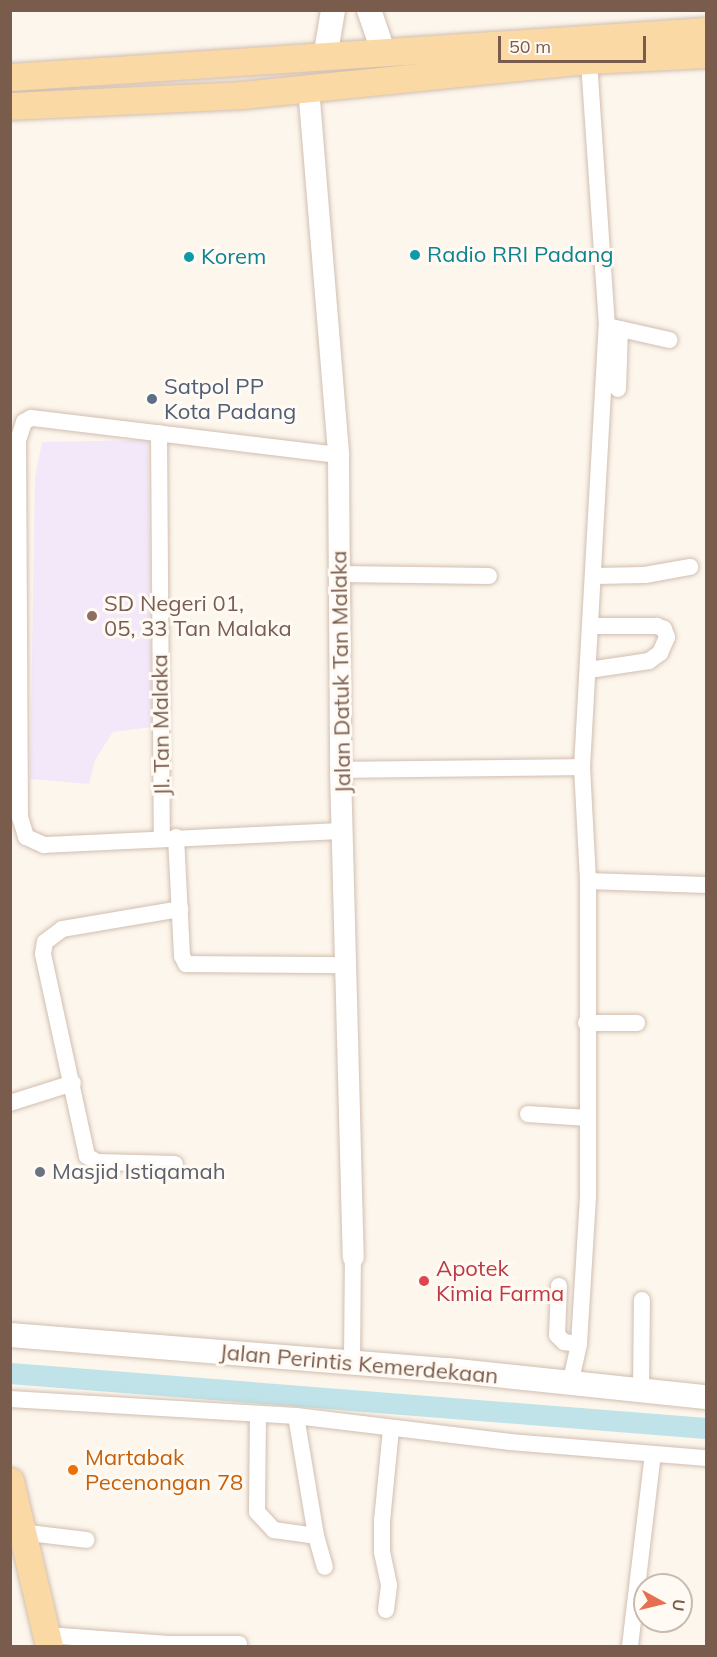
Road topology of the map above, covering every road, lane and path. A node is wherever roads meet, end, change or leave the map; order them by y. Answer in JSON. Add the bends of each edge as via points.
{"nodes":[{"id":1,"x":333,"y":10,"type":"edge"},
{"id":2,"x":369,"y":10,"type":"edge"},
{"id":3,"x":706,"y":31,"type":"edge"},
{"id":4,"x":382,"y":51,"type":"junction"},
{"id":5,"x":706,"y":54,"type":"edge"},
{"id":6,"x":325,"y":58,"type":"junction"},
{"id":7,"x":589,"y":60,"type":"junction"},
{"id":8,"x":10,"y":77,"type":"edge"},
{"id":9,"x":308,"y":87,"type":"junction"},
{"id":10,"x":10,"y":106,"type":"edge"},
{"id":11,"x":614,"y":328,"type":"junction"},
{"id":12,"x":669,"y":340,"type":"dead end"},
{"id":13,"x":618,"y":389,"type":"dead end"},
{"id":14,"x":159,"y":433,"type":"junction"},
{"id":15,"x":338,"y":455,"type":"junction"},
{"id":16,"x":690,"y":567,"type":"dead end"},
{"id":17,"x":340,"y":574,"type":"junction"},
{"id":18,"x":489,"y":576,"type":"dead end"},
{"id":19,"x":594,"y":576,"type":"junction"},
{"id":20,"x":592,"y":626,"type":"junction"},
{"id":21,"x":589,"y":670,"type":"junction"},
{"id":22,"x":582,"y":767,"type":"junction"},
{"id":23,"x":340,"y":770,"type":"junction"},
{"id":24,"x":343,"y":831,"type":"junction"},
{"id":25,"x":169,"y":837,"type":"junction"},
{"id":26,"x":588,"y":882,"type":"junction"},
{"id":27,"x":706,"y":885,"type":"edge"},
{"id":28,"x":180,"y":909,"type":"junction"},
{"id":29,"x":347,"y":965,"type":"junction"},
{"id":30,"x":586,"y":1023,"type":"junction"},
{"id":31,"x":637,"y":1023,"type":"dead end"},
{"id":32,"x":73,"y":1083,"type":"junction"},
{"id":33,"x":10,"y":1103,"type":"edge"},
{"id":34,"x":528,"y":1114,"type":"dead end"},
{"id":35,"x":587,"y":1118,"type":"junction"},
{"id":36,"x":175,"y":1164,"type":"dead end"},
{"id":37,"x":353,"y":1257,"type":"joint"},
{"id":38,"x":559,"y":1286,"type":"dead end"},
{"id":39,"x":642,"y":1300,"type":"dead end"},
{"id":40,"x":10,"y":1335,"type":"edge"},
{"id":41,"x":579,"y":1344,"type":"junction"},
{"id":42,"x":352,"y":1362,"type":"junction"},
{"id":43,"x":570,"y":1385,"type":"junction"},
{"id":44,"x":641,"y":1391,"type":"junction"},
{"id":45,"x":706,"y":1397,"type":"edge"},
{"id":46,"x":10,"y":1399,"type":"edge"},
{"id":47,"x":258,"y":1415,"type":"junction"},
{"id":48,"x":296,"y":1416,"type":"junction"},
{"id":49,"x":391,"y":1429,"type":"junction"},
{"id":50,"x":653,"y":1454,"type":"junction"},
{"id":51,"x":706,"y":1458,"type":"edge"},
{"id":52,"x":10,"y":1481,"type":"edge"},
{"id":53,"x":20,"y":1532,"type":"junction"},
{"id":54,"x":316,"y":1536,"type":"junction"},
{"id":55,"x":87,"y":1540,"type":"dead end"},
{"id":56,"x":325,"y":1567,"type":"dead end"},
{"id":57,"x":386,"y":1610,"type":"dead end"},
{"id":58,"x":48,"y":1641,"type":"edge"},
{"id":59,"x":239,"y":1644,"type":"dead end"},
{"id":60,"x":630,"y":1647,"type":"edge"}],
"edges":[{"from":1,"to":6,"type":"main road"},
{"from":2,"to":4,"type":"main road"},
{"from":3,"to":4,"type":"main road"},
{"from":4,"to":6,"type":"main road"},
{"from":5,"to":7,"type":"main road"},
{"from":6,"to":8,"type":"main road"},
{"from":7,"to":9,"type":"main road"},
{"from":7,"to":11,"type":"street"},
{"from":9,"to":10,"type":"main road","via":[[242,95]]},
{"from":9,"to":15,"type":"street","name":"Jalan Datuk Tan Malaka"},
{"from":11,"to":12,"type":"street"},
{"from":11,"to":13,"type":"street"},
{"from":11,"to":19,"type":"street"},
{"from":14,"to":15,"type":"street"},
{"from":14,"to":25,"type":"street","name":"Jl. Tan Malaka"},
{"from":14,"to":25,"type":"street","via":[[31,418],[20,430],[20,817],[26,837],[44,845]]},
{"from":15,"to":17,"type":"street","name":"Jalan Datuk Tan Malaka"},
{"from":16,"to":19,"type":"street","via":[[645,575]]},
{"from":17,"to":18,"type":"street"},
{"from":17,"to":23,"type":"street","name":"Jalan Datuk Tan Malaka"},
{"from":19,"to":20,"type":"street"},
{"from":20,"to":21,"type":"street"},
{"from":20,"to":21,"type":"street","via":[[657,626],[664,629],[667,637],[660,653],[649,661]]},
{"from":21,"to":22,"type":"street"},
{"from":22,"to":23,"type":"street"},
{"from":22,"to":26,"type":"street"},
{"from":23,"to":24,"type":"street","name":"Jalan Datuk Tan Malaka"},
{"from":24,"to":25,"type":"street"},
{"from":24,"to":29,"type":"street","name":"Jalan Datuk Tan Malaka"},
{"from":25,"to":28,"type":"street","name":"Jl. Tan Malaka"},
{"from":26,"to":27,"type":"street"},
{"from":26,"to":30,"type":"street"},
{"from":28,"to":29,"type":"street","name":"Jl. Tan Malaka","via":[[182,956],[190,966]]},
{"from":28,"to":32,"type":"street","via":[[62,928],[45,942],[43,954]]},
{"from":29,"to":37,"type":"street","name":"Jalan Datuk Tan Malaka"},
{"from":30,"to":31,"type":"street"},
{"from":30,"to":35,"type":"street"},
{"from":32,"to":33,"type":"street"},
{"from":32,"to":36,"type":"street","via":[[75,1111],[84,1149],[91,1160]]},
{"from":34,"to":35,"type":"street"},
{"from":35,"to":41,"type":"street","via":[[588,1195]]},
{"from":37,"to":42,"type":"street"},
{"from":38,"to":41,"type":"street","via":[[557,1335],[564,1342]]},
{"from":39,"to":44,"type":"street"},
{"from":40,"to":42,"type":"main road","name":"Jalan Perintis Kemerdekaan"},
{"from":41,"to":43,"type":"street"},
{"from":42,"to":43,"type":"main road","name":"Jalan Perintis Kemerdekaan"},
{"from":43,"to":44,"type":"main road","name":"Jalan Perintis Kemerdekaan"},
{"from":44,"to":45,"type":"main road","name":"Jalan Perintis Kemerdekaan"},
{"from":46,"to":47,"type":"street"},
{"from":47,"to":48,"type":"street"},
{"from":47,"to":54,"type":"street","via":[[257,1512],[274,1530]]},
{"from":48,"to":49,"type":"street"},
{"from":48,"to":54,"type":"street"},
{"from":49,"to":50,"type":"street"},
{"from":49,"to":57,"type":"street","via":[[382,1521],[382,1558],[389,1585]]},
{"from":50,"to":51,"type":"street"},
{"from":50,"to":60,"type":"street"},
{"from":52,"to":53,"type":"main road"},
{"from":53,"to":55,"type":"street"},
{"from":53,"to":58,"type":"main road"},
{"from":54,"to":56,"type":"street"},
{"from":58,"to":59,"type":"street"}]}
